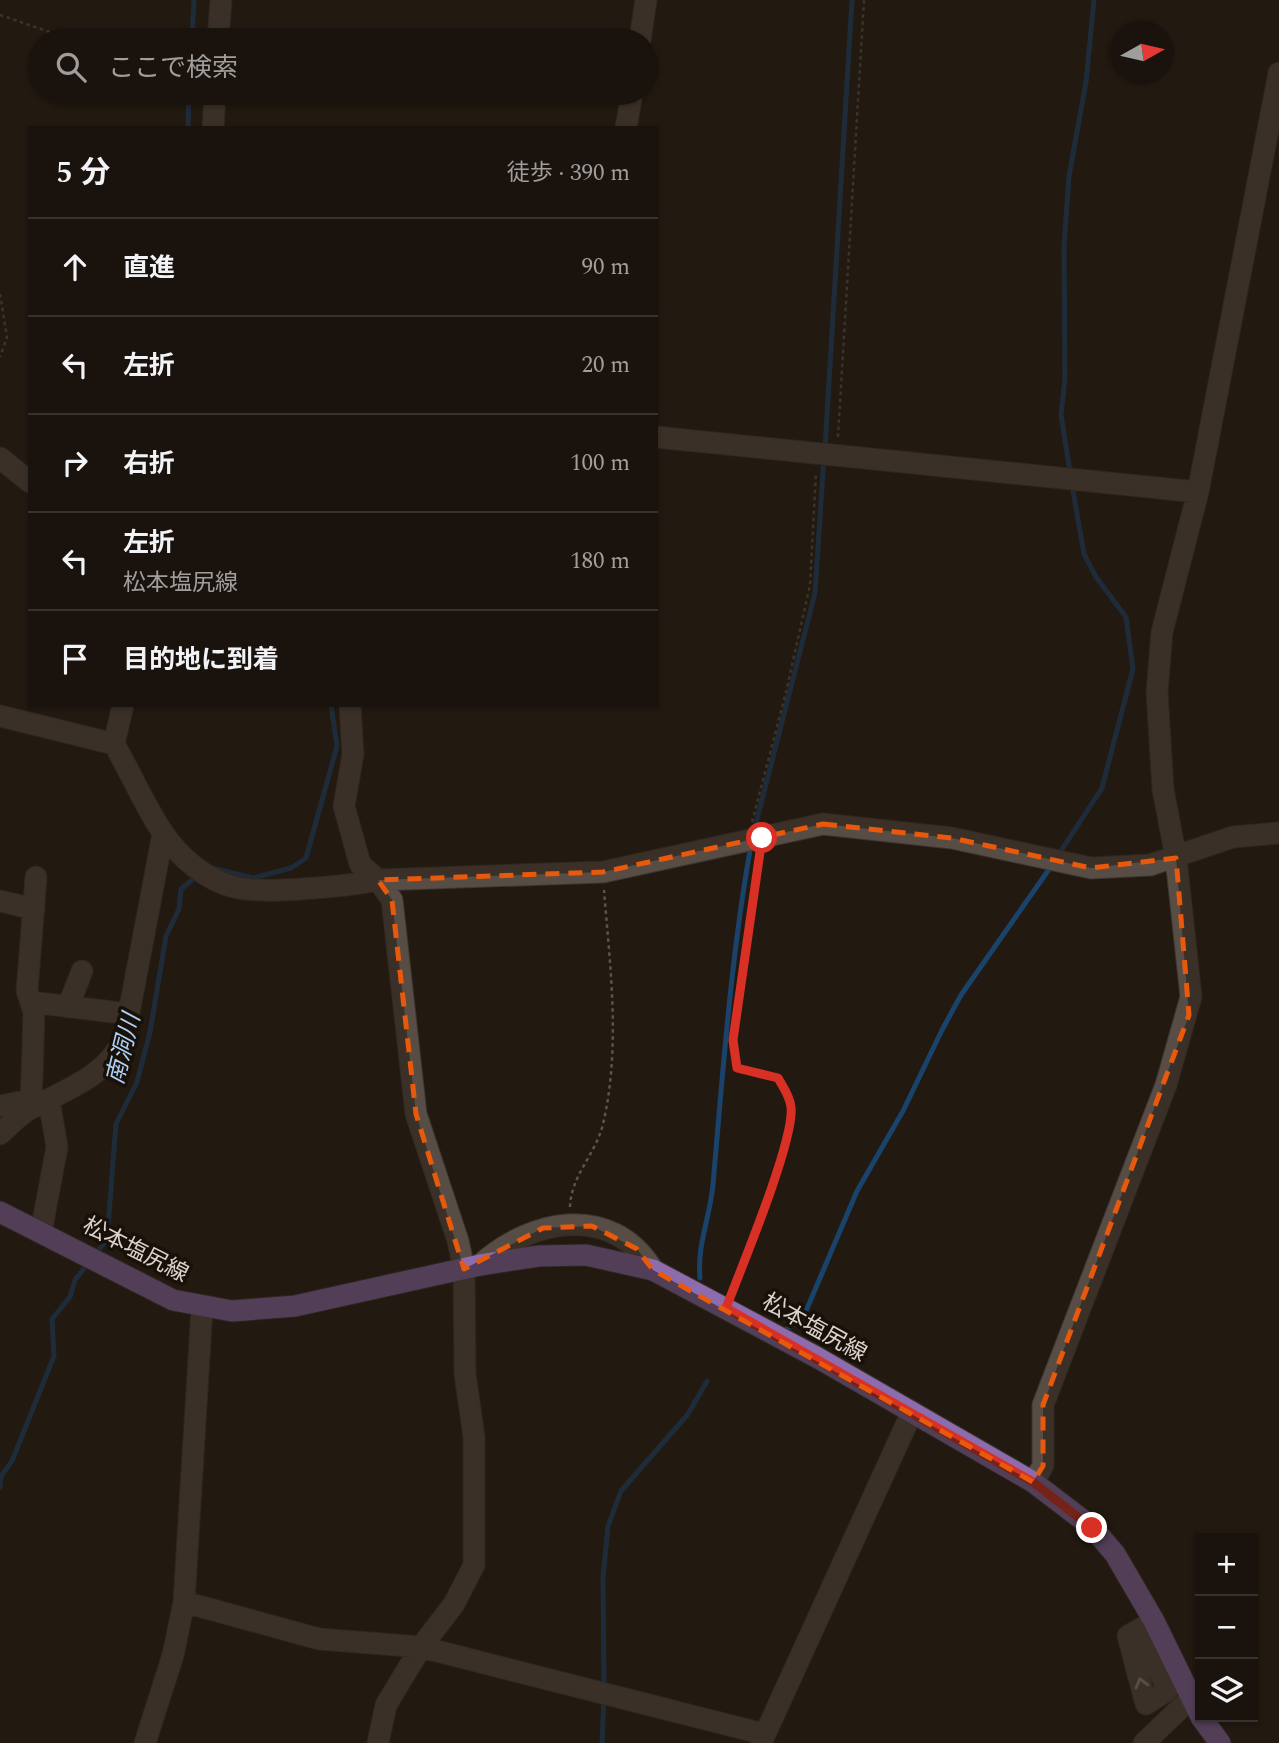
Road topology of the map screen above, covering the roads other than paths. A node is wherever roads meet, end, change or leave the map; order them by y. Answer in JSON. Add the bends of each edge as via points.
{"nodes":[{"id":1,"x":220,"y":0,"type":"edge"},
{"id":2,"x":646,"y":0,"type":"edge"},
{"id":3,"x":219,"y":28,"type":"edge"},
{"id":4,"x":642,"y":28,"type":"edge"},
{"id":5,"x":1279,"y":73,"type":"edge"},
{"id":6,"x":214,"y":105,"type":"edge"},
{"id":7,"x":630,"y":105,"type":"edge"},
{"id":8,"x":213,"y":126,"type":"edge"},
{"id":9,"x":626,"y":126,"type":"edge"},
{"id":10,"x":658,"y":437,"type":"edge"},
{"id":11,"x":0,"y":458,"type":"edge"},
{"id":12,"x":28,"y":480,"type":"edge"},
{"id":13,"x":1198,"y":492,"type":"junction"},
{"id":14,"x":123,"y":707,"type":"edge"},
{"id":15,"x":350,"y":707,"type":"edge"},
{"id":16,"x":0,"y":716,"type":"edge"},
{"id":17,"x":114,"y":744,"type":"junction"},
{"id":18,"x":1279,"y":833,"type":"edge"},
{"id":19,"x":163,"y":834,"type":"junction"},
{"id":20,"x":1176,"y":858,"type":"junction"},
{"id":21,"x":191,"y":865,"type":"junction"},
{"id":22,"x":36,"y":877,"type":"dead end"},
{"id":23,"x":378,"y":880,"type":"junction"},
{"id":24,"x":155,"y":890,"type":"junction"},
{"id":25,"x":0,"y":901,"type":"edge"},
{"id":26,"x":33,"y":909,"type":"junction"},
{"id":27,"x":82,"y":971,"type":"dead end"},
{"id":28,"x":31,"y":1002,"type":"junction"},
{"id":29,"x":68,"y":1007,"type":"junction"},
{"id":30,"x":129,"y":1013,"type":"junction"},
{"id":31,"x":40,"y":1104,"type":"junction"},
{"id":32,"x":0,"y":1106,"type":"edge"},
{"id":33,"x":0,"y":1133,"type":"edge"},
{"id":34,"x":0,"y":1212,"type":"edge"},
{"id":35,"x":41,"y":1232,"type":"junction"},
{"id":36,"x":472,"y":1267,"type":"junction"},
{"id":37,"x":653,"y":1270,"type":"junction"},
{"id":38,"x":202,"y":1308,"type":"junction"},
{"id":39,"x":912,"y":1412,"type":"junction"},
{"id":40,"x":1033,"y":1482,"type":"junction"},
{"id":41,"x":184,"y":1602,"type":"junction"},
{"id":42,"x":421,"y":1647,"type":"junction"},
{"id":43,"x":1195,"y":1704,"type":"edge"},
{"id":44,"x":1195,"y":1712,"type":"edge"},
{"id":45,"x":1206,"y":1722,"type":"edge"},
{"id":46,"x":763,"y":1739,"type":"edge"},
{"id":47,"x":145,"y":1743,"type":"edge"},
{"id":48,"x":378,"y":1743,"type":"edge"},
{"id":49,"x":1144,"y":1743,"type":"edge"},
{"id":50,"x":1220,"y":1743,"type":"edge"}],
"edges":[{"from":1,"to":3,"type":"street"},
{"from":2,"to":4,"type":"street"},
{"from":5,"to":13,"type":"street"},
{"from":6,"to":8,"type":"street"},
{"from":7,"to":9,"type":"street"},
{"from":10,"to":13,"type":"street"},
{"from":11,"to":12,"type":"street"},
{"from":13,"to":20,"type":"street","via":[[1162,632],[1157,692],[1163,789]]},
{"from":14,"to":17,"type":"street"},
{"from":15,"to":23,"type":"street","via":[[353,754],[344,806],[360,864]]},
{"from":16,"to":17,"type":"street"},
{"from":17,"to":19,"type":"street"},
{"from":18,"to":20,"type":"street","via":[[1233,838]]},
{"from":19,"to":21,"type":"street"},
{"from":19,"to":24,"type":"street"},
{"from":20,"to":23,"type":"street","via":[[1150,865],[1091,868],[952,838],[823,824],[603,873]]},
{"from":20,"to":40,"type":"street","via":[[1189,1015],[1043,1405],[1042,1466]]},
{"from":21,"to":23,"type":"street","via":[[233,887],[253,889]]},
{"from":21,"to":24,"type":"street"},
{"from":22,"to":26,"type":"street"},
{"from":23,"to":36,"type":"street","via":[[392,900],[416,1114],[458,1241]]},
{"from":24,"to":30,"type":"street"},
{"from":25,"to":26,"type":"street"},
{"from":26,"to":28,"type":"street","via":[[27,991]]},
{"from":27,"to":29,"type":"street"},
{"from":28,"to":29,"type":"street"},
{"from":28,"to":31,"type":"street"},
{"from":29,"to":30,"type":"street"},
{"from":30,"to":31,"type":"street","via":[[124,1040],[103,1070]]},
{"from":31,"to":32,"type":"street"},
{"from":31,"to":33,"type":"street"},
{"from":31,"to":35,"type":"street","via":[[57,1147]]},
{"from":34,"to":35,"type":"main road","name":"松本塩尻線"},
{"from":35,"to":38,"type":"main road","name":"松本塩尻線","via":[[150,1290]]},
{"from":36,"to":37,"type":"main road","name":"松本塩尻線","via":[[563,1254],[611,1258]]},
{"from":36,"to":37,"type":"street","via":[[532,1231],[569,1224],[592,1226],[624,1240]]},
{"from":36,"to":38,"type":"main road","name":"松本塩尻線","via":[[295,1306],[232,1311]]},
{"from":36,"to":42,"type":"street","via":[[465,1374],[474,1437],[474,1565],[454,1604]]},
{"from":37,"to":39,"type":"main road","name":"松本塩尻線"},
{"from":38,"to":41,"type":"street"},
{"from":39,"to":40,"type":"main road","name":"松本塩尻線"},
{"from":39,"to":46,"type":"street"},
{"from":40,"to":43,"type":"main road","name":"松本塩尻線","via":[[1107,1545],[1157,1627]]},
{"from":41,"to":42,"type":"street","via":[[319,1639]]},
{"from":41,"to":47,"type":"street","via":[[173,1655]]},
{"from":42,"to":46,"type":"street"},
{"from":42,"to":48,"type":"street","via":[[386,1705]]},
{"from":44,"to":49,"type":"street"},
{"from":45,"to":50,"type":"main road","name":"松本塩尻線"}]}
